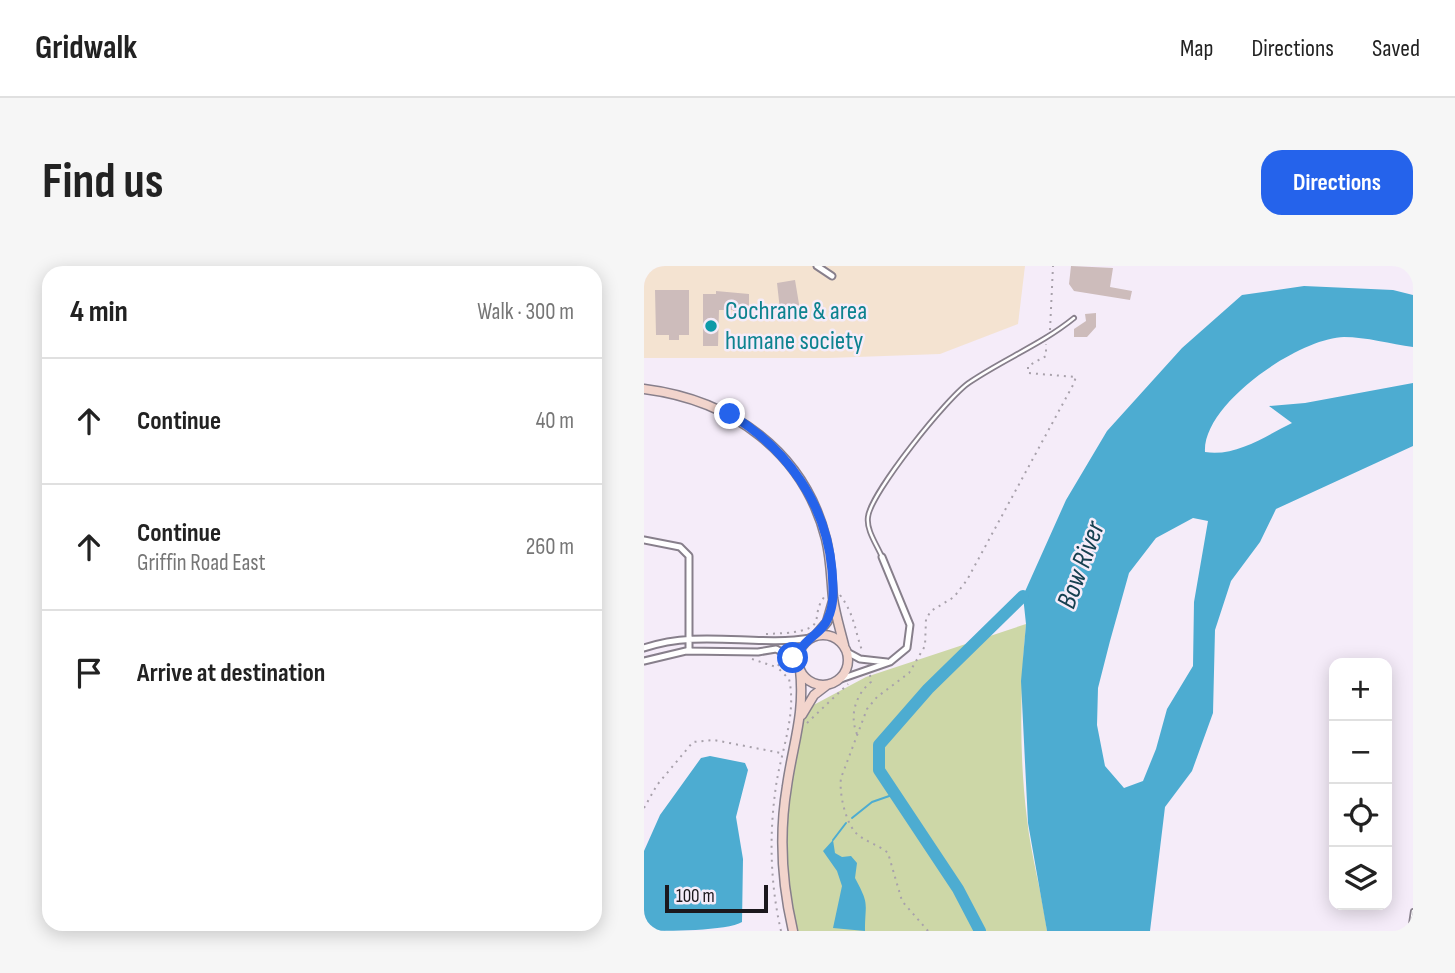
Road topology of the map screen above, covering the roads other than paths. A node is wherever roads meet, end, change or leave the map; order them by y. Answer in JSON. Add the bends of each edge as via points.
{"nodes":[{"id":1,"x":817,"y":266,"type":"edge"},
{"id":2,"x":832,"y":276,"type":"dead end"},
{"id":3,"x":1074,"y":318,"type":"dead end"},
{"id":4,"x":644,"y":388,"type":"edge"},
{"id":5,"x":644,"y":540,"type":"edge"},
{"id":6,"x":882,"y":557,"type":"joint"},
{"id":7,"x":833,"y":598,"type":"junction"},
{"id":8,"x":813,"y":637,"type":"junction"},
{"id":9,"x":689,"y":638,"type":"junction"},
{"id":10,"x":644,"y":648,"type":"edge"},
{"id":11,"x":845,"y":648,"type":"junction"},
{"id":12,"x":689,"y":650,"type":"junction"},
{"id":13,"x":644,"y":661,"type":"edge"},
{"id":14,"x":890,"y":662,"type":"junction"},
{"id":15,"x":799,"y":667,"type":"junction"},
{"id":16,"x":838,"y":680,"type":"junction"},
{"id":17,"x":828,"y":684,"type":"junction"},
{"id":18,"x":802,"y":715,"type":"junction"},
{"id":19,"x":1413,"y":911,"type":"edge"},
{"id":20,"x":793,"y":931,"type":"edge"},
{"id":21,"x":1410,"y":931,"type":"edge"}],
"edges":[{"from":1,"to":2,"type":"street"},
{"from":3,"to":6,"type":"lane","via":[[954,394],[910,446],[869,512],[868,526]]},
{"from":4,"to":7,"type":"main road","via":[[711,404],[751,427],[779,452],[800,478],[819,517],[828,548]]},
{"from":5,"to":9,"type":"street","via":[[680,547],[689,556]]},
{"from":6,"to":14,"type":"street","via":[[910,629],[907,648]]},
{"from":7,"to":8,"type":"main road","via":[[827,622]]},
{"from":7,"to":11,"type":"main road"},
{"from":8,"to":9,"type":"street","via":[[769,642]]},
{"from":8,"to":11,"type":"main road","via":[[831,636]]},
{"from":8,"to":15,"type":"main road","via":[[800,650]]},
{"from":9,"to":10,"type":"street"},
{"from":9,"to":12,"type":"street"},
{"from":11,"to":14,"type":"street","via":[[860,659]]},
{"from":11,"to":16,"type":"main road","via":[[847,668]]},
{"from":12,"to":13,"type":"street"},
{"from":12,"to":15,"type":"street","via":[[776,649]]},
{"from":14,"to":16,"type":"street"},
{"from":15,"to":17,"type":"main road","via":[[811,682]]},
{"from":15,"to":18,"type":"main road"},
{"from":16,"to":17,"type":"main road"},
{"from":17,"to":18,"type":"main road","via":[[814,695]]},
{"from":18,"to":20,"type":"main road","via":[[783,829],[784,876]]},
{"from":19,"to":21,"type":"lane"}]}
